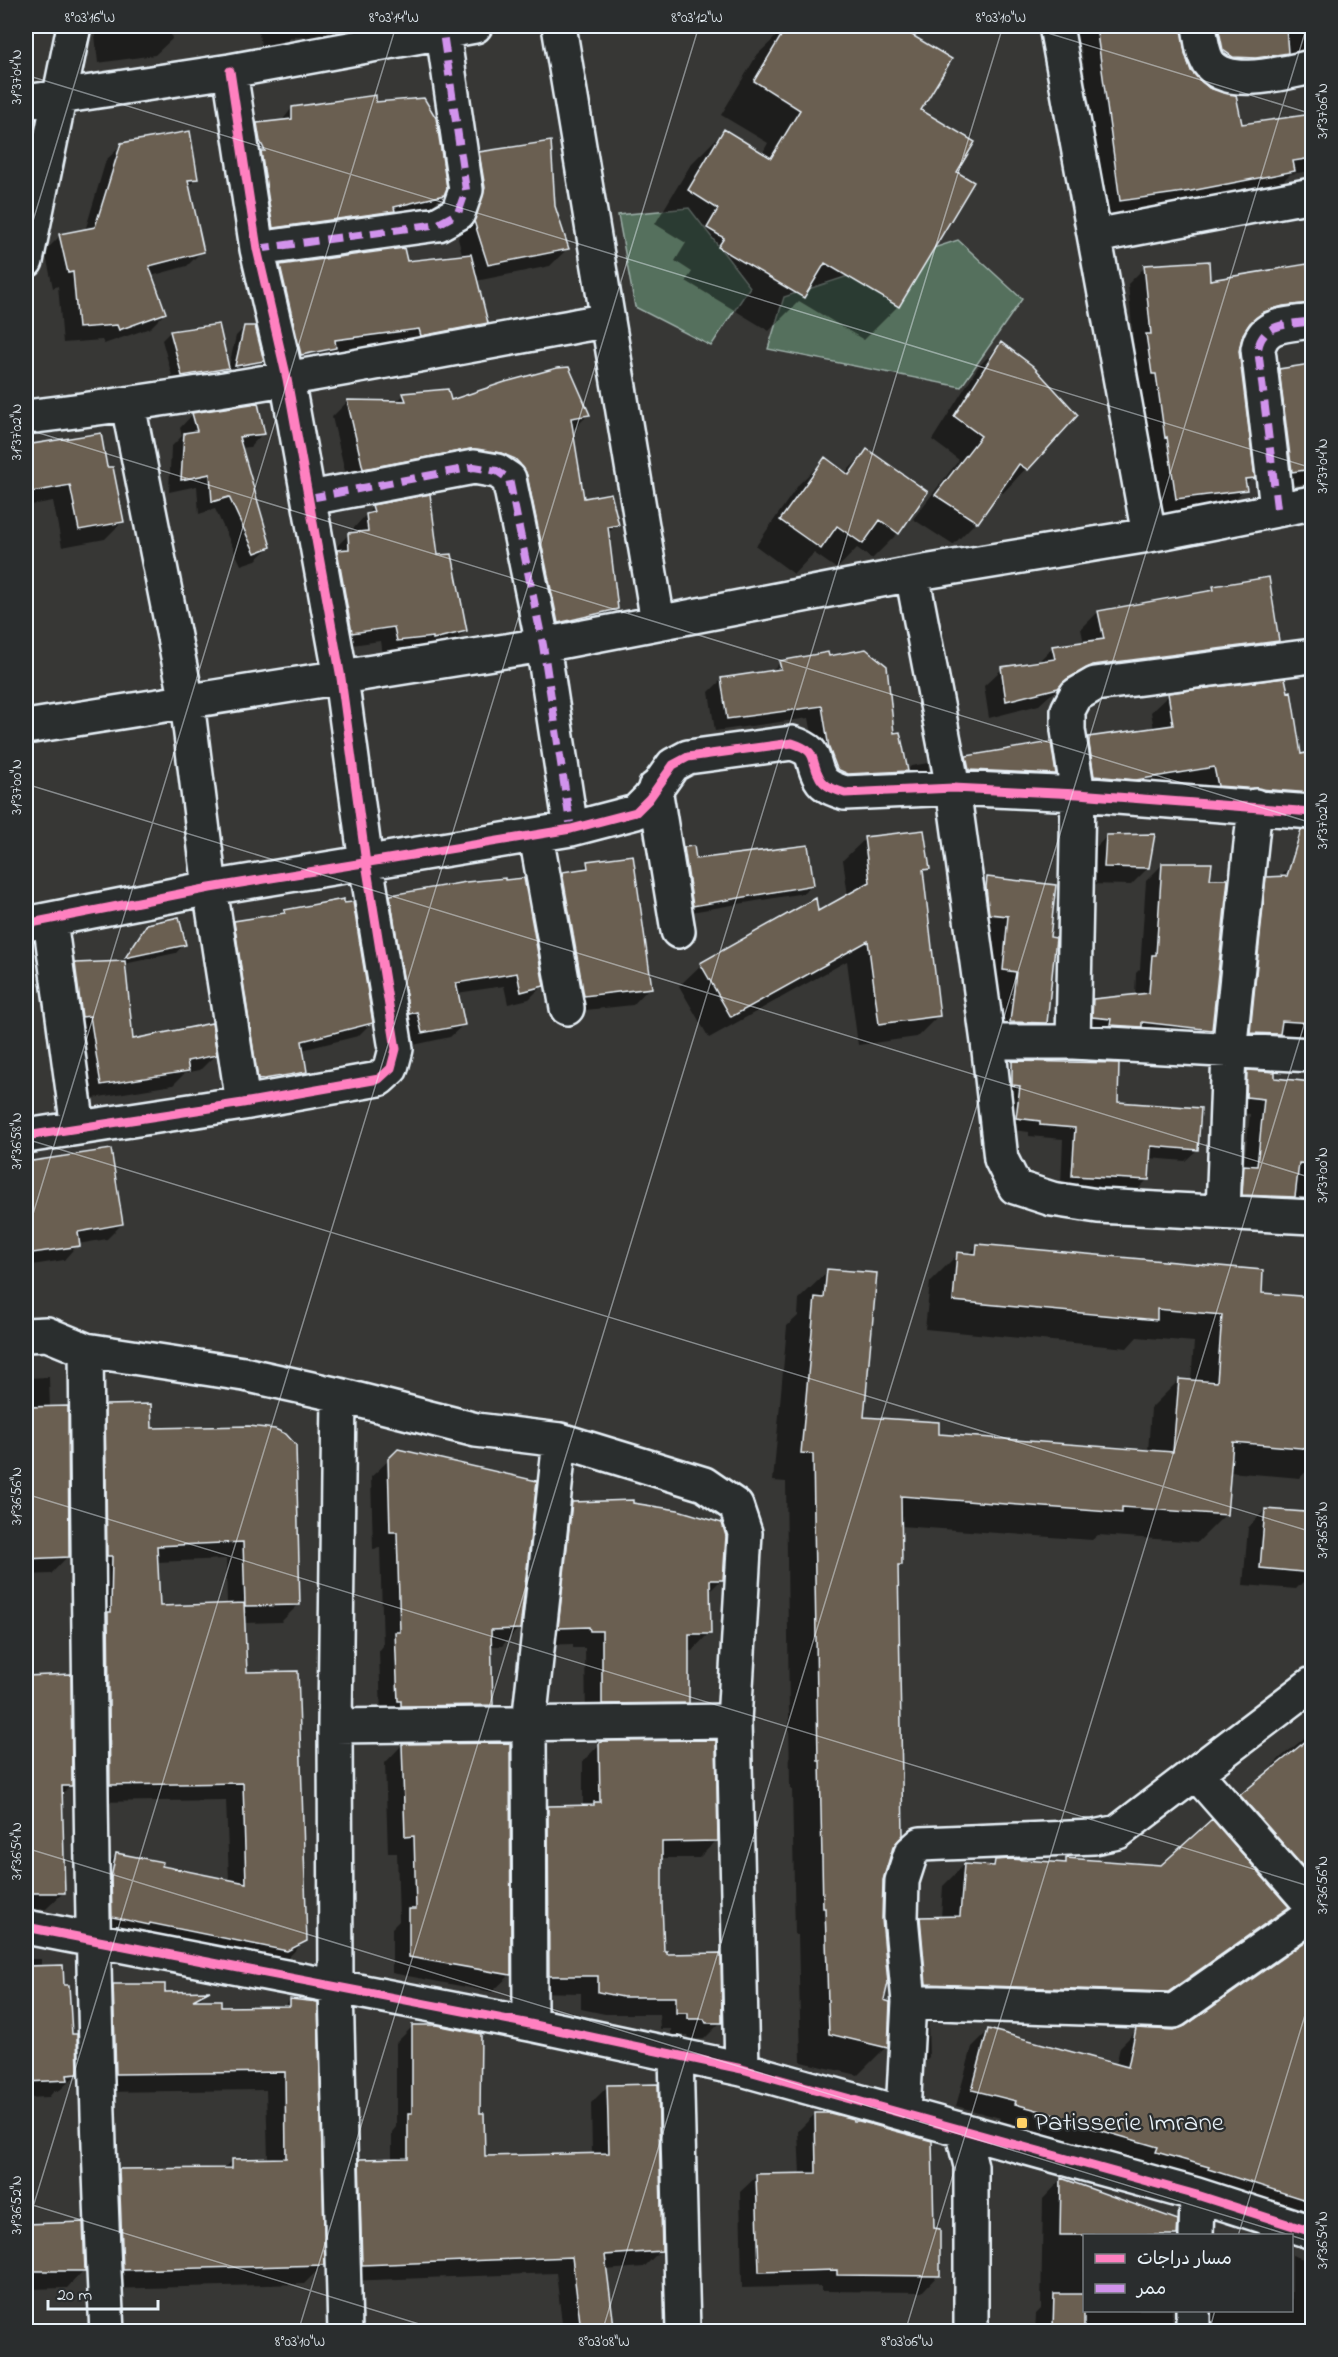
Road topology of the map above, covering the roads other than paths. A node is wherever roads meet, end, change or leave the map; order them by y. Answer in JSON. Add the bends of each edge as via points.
{"nodes":[{"id":1,"x":74,"y":26,"type":"edge"},
{"id":2,"x":476,"y":26,"type":"edge"},
{"id":3,"x":559,"y":26,"type":"edge"},
{"id":4,"x":1056,"y":26,"type":"edge"},
{"id":5,"x":1199,"y":26,"type":"edge"},
{"id":6,"x":443,"y":28,"type":"edge"},
{"id":7,"x":1312,"y":67,"type":"edge"},
{"id":8,"x":230,"y":71,"type":"junction"},
{"id":9,"x":59,"y":96,"type":"junction"},
{"id":10,"x":26,"y":102,"type":"edge"},
{"id":11,"x":1312,"y":195,"type":"edge"},
{"id":12,"x":1095,"y":236,"type":"junction"},
{"id":13,"x":257,"y":249,"type":"junction"},
{"id":14,"x":26,"y":261,"type":"edge"},
{"id":15,"x":608,"y":320,"type":"junction"},
{"id":16,"x":1312,"y":321,"type":"edge"},
{"id":17,"x":287,"y":379,"type":"junction"},
{"id":18,"x":128,"y":405,"type":"junction"},
{"id":19,"x":26,"y":417,"type":"edge"},
{"id":20,"x":310,"y":498,"type":"junction"},
{"id":21,"x":1312,"y":503,"type":"edge"},
{"id":22,"x":1277,"y":508,"type":"junction"},
{"id":23,"x":1149,"y":535,"type":"junction"},
{"id":24,"x":912,"y":574,"type":"junction"},
{"id":25,"x":658,"y":622,"type":"junction"},
{"id":26,"x":543,"y":645,"type":"junction"},
{"id":27,"x":1312,"y":656,"type":"edge"},
{"id":28,"x":341,"y":678,"type":"junction"},
{"id":29,"x":187,"y":702,"type":"junction"},
{"id":30,"x":26,"y":727,"type":"edge"},
{"id":31,"x":656,"y":788,"type":"junction"},
{"id":32,"x":953,"y":788,"type":"junction"},
{"id":33,"x":1078,"y":794,"type":"junction"},
{"id":34,"x":1255,"y":806,"type":"junction"},
{"id":35,"x":1312,"y":812,"type":"edge"},
{"id":36,"x":572,"y":829,"type":"junction"},
{"id":37,"x":537,"y":836,"type":"junction"},
{"id":38,"x":366,"y":863,"type":"junction"},
{"id":39,"x":210,"y":888,"type":"junction"},
{"id":40,"x":38,"y":922,"type":"edge"},
{"id":41,"x":678,"y":931,"type":"dead end"},
{"id":42,"x":567,"y":1008,"type":"dead end"},
{"id":43,"x":988,"y":1042,"type":"junction"},
{"id":44,"x":1073,"y":1042,"type":"junction"},
{"id":45,"x":1229,"y":1052,"type":"junction"},
{"id":46,"x":1312,"y":1055,"type":"edge"},
{"id":47,"x":243,"y":1103,"type":"junction"},
{"id":48,"x":78,"y":1128,"type":"junction"},
{"id":49,"x":26,"y":1136,"type":"edge"},
{"id":50,"x":1223,"y":1211,"type":"junction"},
{"id":51,"x":1312,"y":1217,"type":"edge"},
{"id":52,"x":26,"y":1335,"type":"edge"},
{"id":53,"x":86,"y":1350,"type":"junction"},
{"id":54,"x":339,"y":1395,"type":"junction"},
{"id":55,"x":560,"y":1440,"type":"junction"},
{"id":56,"x":1312,"y":1684,"type":"edge"},
{"id":57,"x":734,"y":1721,"type":"junction"},
{"id":58,"x":529,"y":1723,"type":"junction"},
{"id":59,"x":335,"y":1726,"type":"junction"},
{"id":60,"x":1196,"y":1773,"type":"junction"},
{"id":61,"x":1312,"y":1905,"type":"edge"},
{"id":62,"x":1312,"y":1914,"type":"edge"},
{"id":63,"x":26,"y":1927,"type":"edge"},
{"id":64,"x":93,"y":1940,"type":"junction"},
{"id":65,"x":336,"y":1988,"type":"junction"},
{"id":66,"x":909,"y":2002,"type":"junction"},
{"id":67,"x":530,"y":2024,"type":"junction"},
{"id":68,"x":676,"y":2054,"type":"junction"},
{"id":69,"x":742,"y":2069,"type":"junction"},
{"id":70,"x":903,"y":2113,"type":"junction"},
{"id":71,"x":962,"y":2130,"type":"junction"},
{"id":72,"x":1197,"y":2195,"type":"junction"},
{"id":73,"x":1312,"y":2232,"type":"edge"},
{"id":74,"x":1196,"y":2234,"type":"edge"},
{"id":75,"x":1193,"y":2312,"type":"edge"},
{"id":76,"x":107,"y":2331,"type":"edge"},
{"id":77,"x":345,"y":2331,"type":"edge"},
{"id":78,"x":683,"y":2331,"type":"edge"},
{"id":79,"x":971,"y":2331,"type":"edge"},
{"id":80,"x":1192,"y":2331,"type":"edge"}],
"edges":[{"from":1,"to":9,"type":"street"},
{"from":2,"to":6,"type":"street"},
{"from":3,"to":15,"type":"street"},
{"from":4,"to":12,"type":"street"},
{"from":5,"to":7,"type":"street","via":[[1208,62],[1218,73],[1235,78]]},
{"from":6,"to":8,"type":"street"},
{"from":6,"to":13,"type":"street","via":[[466,190],[458,213],[438,224]]},
{"from":8,"to":9,"type":"street"},
{"from":8,"to":13,"type":"street"},
{"from":9,"to":10,"type":"street"},
{"from":9,"to":14,"type":"street"},
{"from":11,"to":12,"type":"street"},
{"from":12,"to":23,"type":"street"},
{"from":13,"to":17,"type":"street"},
{"from":15,"to":17,"type":"street"},
{"from":15,"to":25,"type":"street"},
{"from":16,"to":22,"type":"street","via":[[1271,328],[1260,337],[1258,349]]},
{"from":17,"to":18,"type":"street"},
{"from":17,"to":20,"type":"street"},
{"from":18,"to":19,"type":"street"},
{"from":18,"to":29,"type":"street"},
{"from":20,"to":26,"type":"street","via":[[474,466],[509,478]]},
{"from":20,"to":28,"type":"street"},
{"from":21,"to":22,"type":"street"},
{"from":22,"to":23,"type":"street"},
{"from":23,"to":24,"type":"street"},
{"from":24,"to":25,"type":"street"},
{"from":24,"to":32,"type":"street"},
{"from":25,"to":26,"type":"street"},
{"from":26,"to":28,"type":"street"},
{"from":26,"to":36,"type":"street"},
{"from":27,"to":33,"type":"street","via":[[1095,684],[1076,695],[1068,710],[1068,730]]},
{"from":28,"to":29,"type":"street"},
{"from":28,"to":38,"type":"street"},
{"from":29,"to":30,"type":"street"},
{"from":29,"to":39,"type":"street"},
{"from":31,"to":32,"type":"street","via":[[673,765],[688,758],[792,743],[813,756],[820,779],[830,788],[845,792]]},
{"from":31,"to":36,"type":"street","via":[[636,812]]},
{"from":31,"to":41,"type":"street"},
{"from":32,"to":33,"type":"street"},
{"from":32,"to":43,"type":"street"},
{"from":33,"to":34,"type":"street"},
{"from":33,"to":44,"type":"street"},
{"from":34,"to":35,"type":"street"},
{"from":34,"to":45,"type":"street"},
{"from":36,"to":37,"type":"street"},
{"from":37,"to":38,"type":"street"},
{"from":37,"to":42,"type":"street"},
{"from":38,"to":39,"type":"street"},
{"from":38,"to":47,"type":"street","via":[[395,1040],[391,1068],[379,1079]]},
{"from":39,"to":40,"type":"street"},
{"from":39,"to":47,"type":"street"},
{"from":40,"to":48,"type":"street"},
{"from":43,"to":44,"type":"street"},
{"from":43,"to":50,"type":"street","via":[[1001,1159],[1015,1187],[1052,1199],[1098,1206]]},
{"from":44,"to":45,"type":"street"},
{"from":45,"to":46,"type":"street"},
{"from":45,"to":50,"type":"street"},
{"from":47,"to":48,"type":"street"},
{"from":48,"to":49,"type":"street"},
{"from":50,"to":51,"type":"street"},
{"from":52,"to":53,"type":"street","via":[[47,1334]]},
{"from":53,"to":54,"type":"street","via":[[244,1374]]},
{"from":53,"to":64,"type":"street"},
{"from":54,"to":55,"type":"street","via":[[476,1431]]},
{"from":54,"to":59,"type":"street"},
{"from":55,"to":57,"type":"street","via":[[704,1484],[736,1506],[745,1533]]},
{"from":55,"to":58,"type":"street"},
{"from":56,"to":60,"type":"street"},
{"from":57,"to":58,"type":"street"},
{"from":57,"to":69,"type":"street"},
{"from":58,"to":59,"type":"street"},
{"from":58,"to":67,"type":"street"},
{"from":59,"to":65,"type":"street"},
{"from":60,"to":61,"type":"street"},
{"from":60,"to":66,"type":"street","via":[[1118,1832],[1094,1837],[921,1844],[911,1853],[902,1881],[901,1917]]},
{"from":62,"to":66,"type":"street","via":[[1174,2011]]},
{"from":63,"to":64,"type":"street"},
{"from":64,"to":65,"type":"street"},
{"from":64,"to":76,"type":"street"},
{"from":65,"to":67,"type":"street"},
{"from":65,"to":77,"type":"street"},
{"from":66,"to":70,"type":"street"},
{"from":67,"to":68,"type":"street"},
{"from":68,"to":69,"type":"street"},
{"from":68,"to":78,"type":"street"},
{"from":69,"to":70,"type":"street"},
{"from":70,"to":71,"type":"street"},
{"from":71,"to":72,"type":"street"},
{"from":71,"to":79,"type":"street","via":[[971,2166]]},
{"from":72,"to":73,"type":"street"},
{"from":72,"to":74,"type":"street"},
{"from":75,"to":80,"type":"street"}]}
